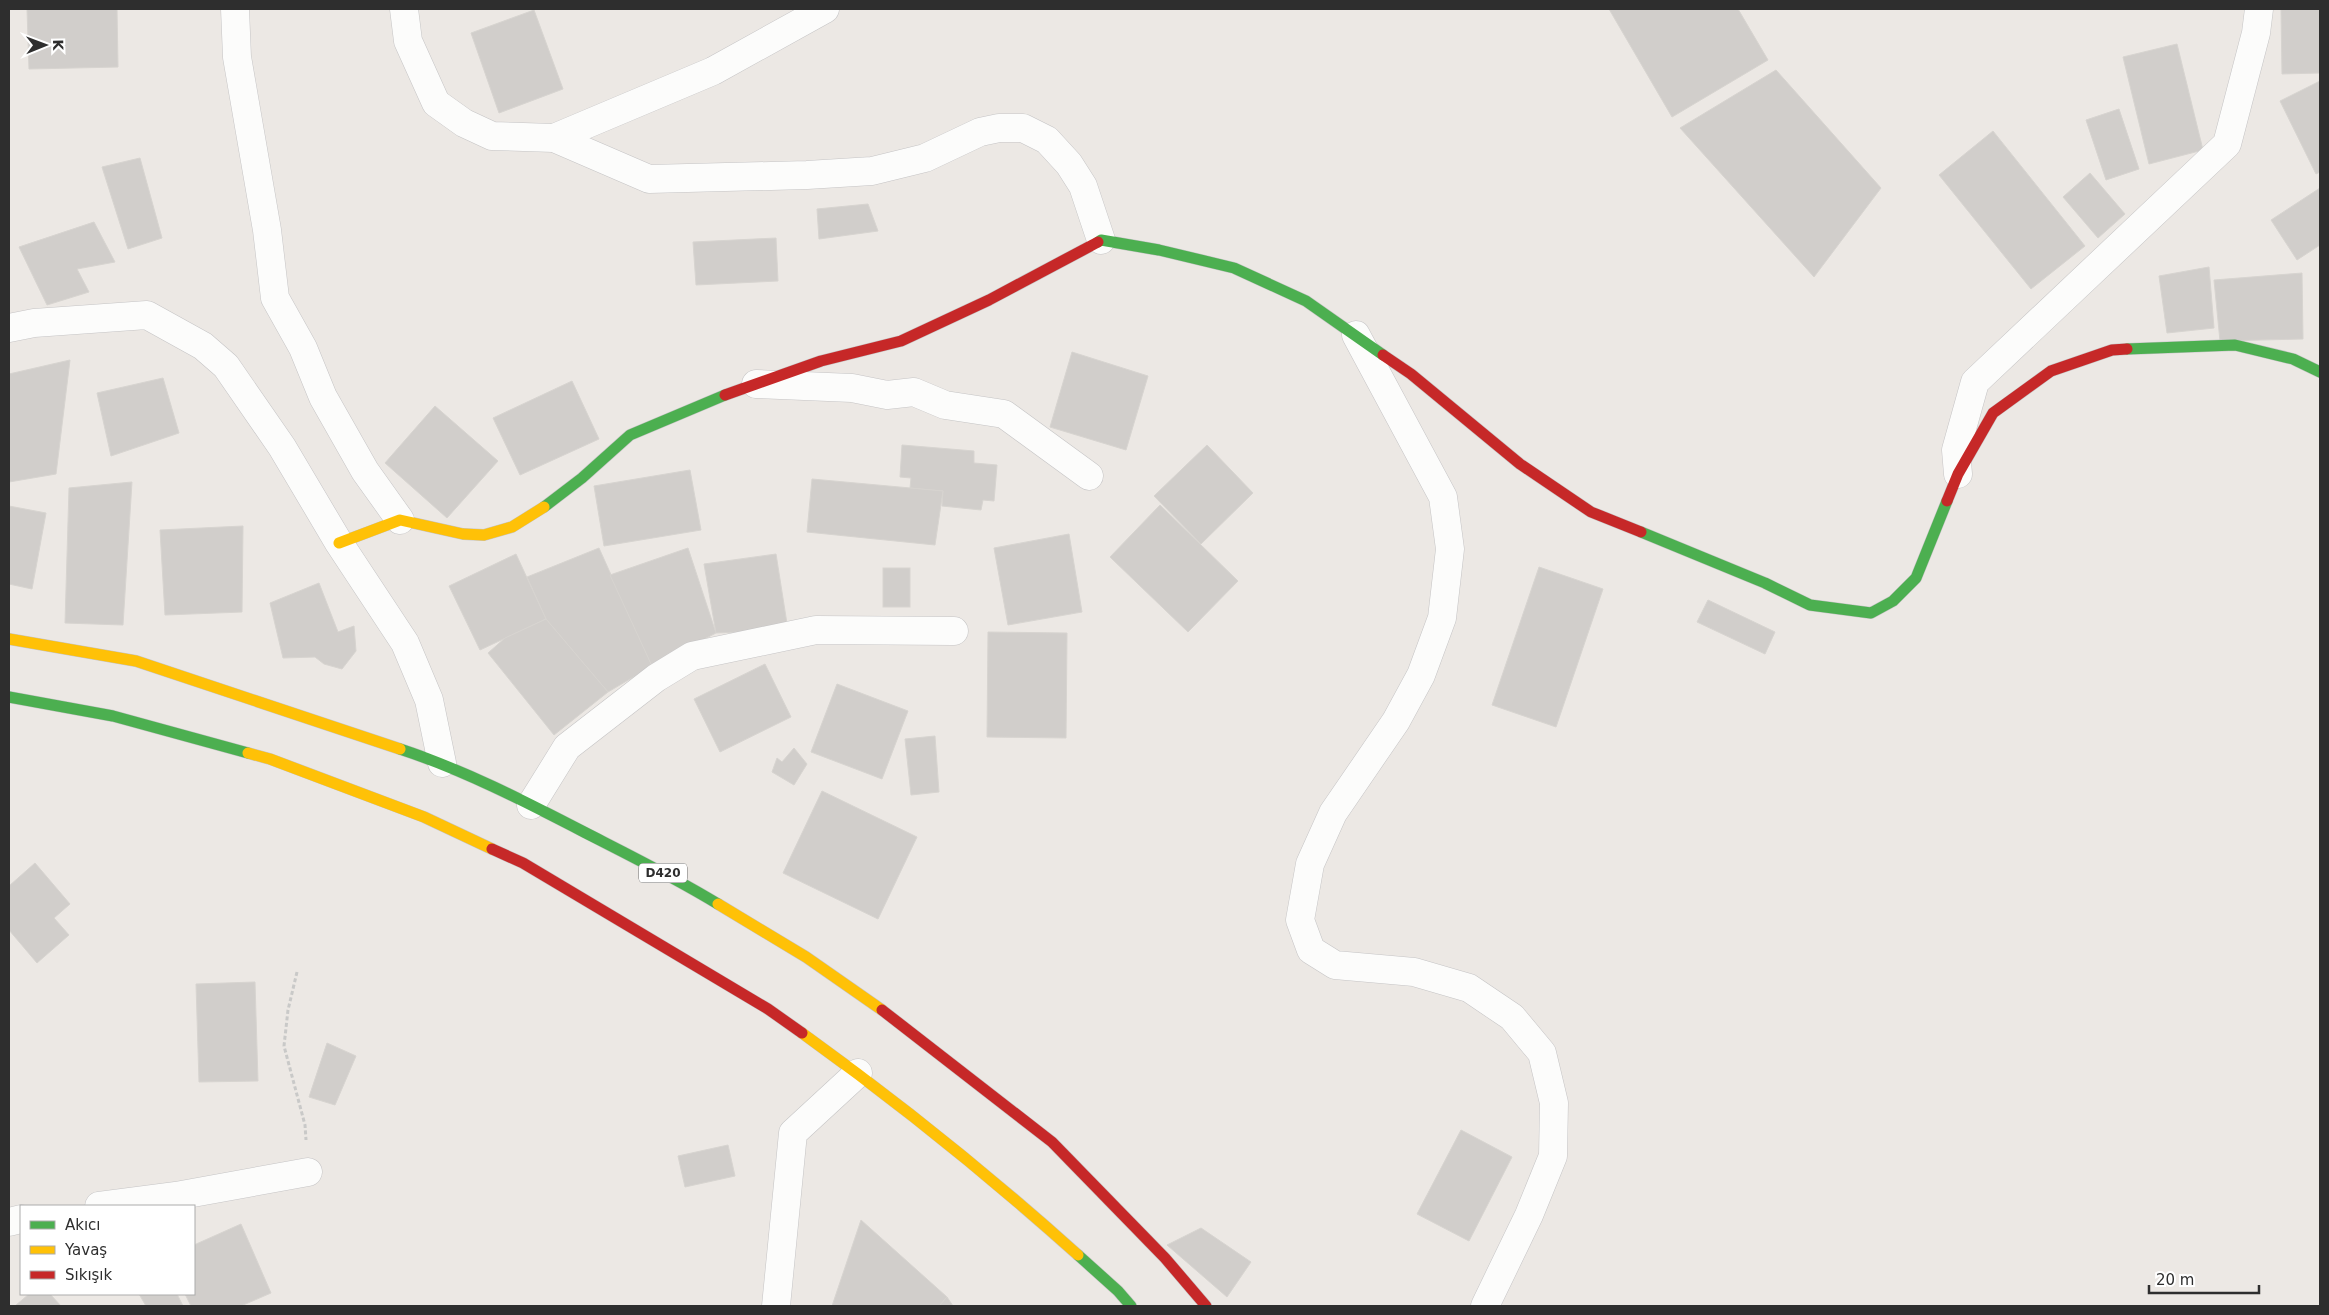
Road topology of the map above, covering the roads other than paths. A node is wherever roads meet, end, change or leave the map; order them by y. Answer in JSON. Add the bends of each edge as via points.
{"nodes":[{"id":1,"x":235,"y":9,"type":"edge"},
{"id":2,"x":404,"y":9,"type":"edge"},
{"id":3,"x":825,"y":9,"type":"edge"},
{"id":4,"x":2259,"y":9,"type":"edge"},
{"id":5,"x":554,"y":138,"type":"junction"},
{"id":6,"x":1102,"y":240,"type":"junction"},
{"id":7,"x":9,"y":328,"type":"edge"},
{"id":8,"x":1356,"y":335,"type":"junction"},
{"id":9,"x":2320,"y":372,"type":"edge"},
{"id":10,"x":756,"y":384,"type":"junction"},
{"id":11,"x":1958,"y":474,"type":"junction"},
{"id":12,"x":1089,"y":476,"type":"dead end"},
{"id":13,"x":400,"y":520,"type":"junction"},
{"id":14,"x":340,"y":543,"type":"junction"},
{"id":15,"x":954,"y":631,"type":"dead end"},
{"id":16,"x":9,"y":638,"type":"edge"},
{"id":17,"x":9,"y":697,"type":"edge"},
{"id":18,"x":442,"y":763,"type":"junction"},
{"id":19,"x":531,"y":805,"type":"junction"},
{"id":20,"x":858,"y":1073,"type":"junction"},
{"id":21,"x":308,"y":1172,"type":"road end"},
{"id":22,"x":109,"y":1205,"type":"edge"},
{"id":23,"x":776,"y":1306,"type":"edge"},
{"id":24,"x":1131,"y":1306,"type":"edge"},
{"id":25,"x":1206,"y":1306,"type":"edge"},
{"id":26,"x":1485,"y":1306,"type":"edge"}],
"edges":[{"from":1,"to":13,"type":"street","via":[[238,57],[275,298],[360,463]]},
{"from":2,"to":5,"type":"street","via":[[408,42],[436,103],[464,123],[492,136]]},
{"from":3,"to":5,"type":"street","via":[[713,71]]},
{"from":4,"to":11,"type":"street","via":[[2256,33],[2227,144],[1974,382],[1956,450]]},
{"from":5,"to":6,"type":"street","via":[[649,179],[872,171],[925,158],[980,132],[1023,128],[1046,140],[1069,164],[1083,186]]},
{"from":6,"to":8,"type":"main road","via":[[1234,268],[1306,301]]},
{"from":6,"to":10,"type":"main road","via":[[989,300],[902,341],[820,361]]},
{"from":7,"to":14,"type":"street","via":[[34,323],[147,315],[203,346],[226,366],[282,447]]},
{"from":8,"to":11,"type":"main road","via":[[1411,374],[1520,464],[1591,512],[1765,583],[1810,605],[1871,613],[1893,601],[1916,578]]},
{"from":8,"to":26,"type":"street","via":[[1443,497],[1450,549],[1442,618],[1421,675],[1396,721],[1333,813],[1310,864],[1300,920],[1311,950],[1335,965],[1414,972],[1469,988],[1512,1017],[1542,1053],[1554,1103],[1553,1156],[1529,1215]]},
{"from":9,"to":11,"type":"main road","via":[[2293,359],[2235,345],[2112,350],[2051,371],[1993,413]]},
{"from":10,"to":12,"type":"street","via":[[852,388],[886,395],[914,392],[945,405],[1004,414]]},
{"from":10,"to":13,"type":"main road","via":[[701,403],[630,435],[582,478],[512,527],[484,535],[463,534]]},
{"from":13,"to":14,"type":"main road"},
{"from":14,"to":18,"type":"street","via":[[405,643],[429,700]]},
{"from":15,"to":19,"type":"street","via":[[816,630],[692,656],[656,678],[567,747]]},
{"from":16,"to":18,"type":"main road","number":"D420","via":[[136,661]]},
{"from":17,"to":20,"type":"main road","via":[[113,716],[270,759],[424,817],[523,863],[653,939],[768,1009]]},
{"from":18,"to":19,"type":"main road","number":"D420"},
{"from":19,"to":25,"type":"main road","number":"D420","via":[[687,885],[806,957],[892,1017],[1052,1142],[1165,1258]]},
{"from":20,"to":23,"type":"street","via":[[793,1133]]},
{"from":20,"to":24,"type":"main road","via":[[1004,1189]]},
{"from":21,"to":22,"type":"street"}]}
